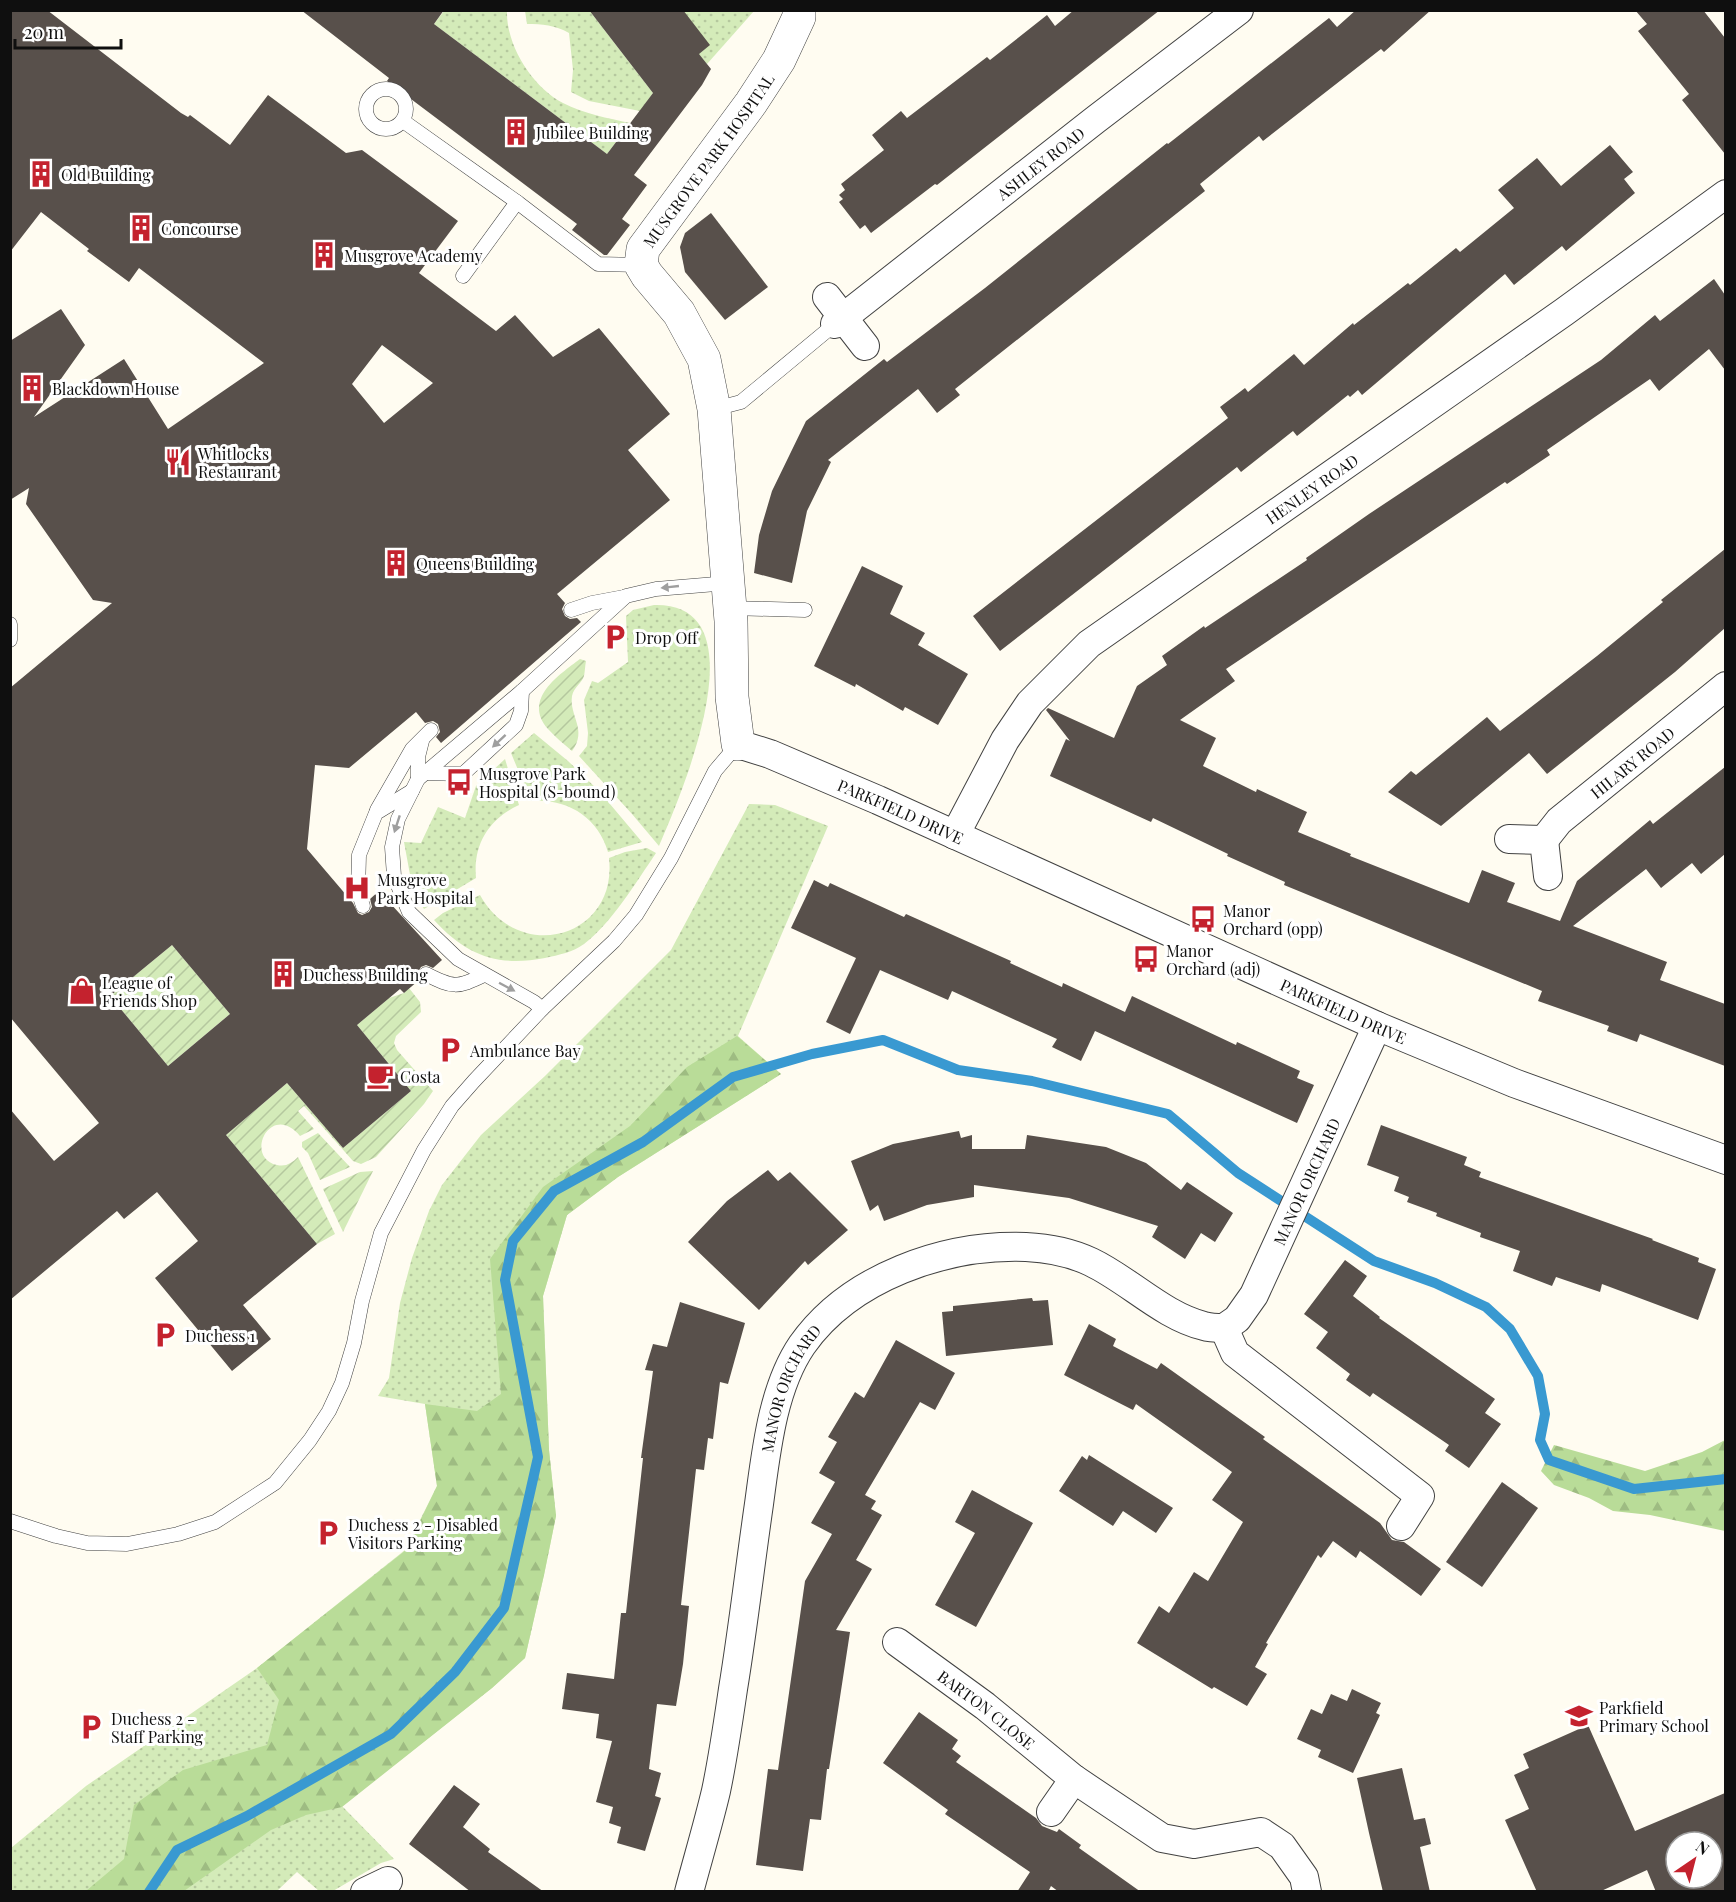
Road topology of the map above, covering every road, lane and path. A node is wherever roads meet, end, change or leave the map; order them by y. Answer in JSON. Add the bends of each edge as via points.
{"nodes":[{"id":1,"x":799,"y":10,"type":"edge"},
{"id":2,"x":1239,"y":10,"type":"edge"},
{"id":3,"x":403,"y":121,"type":"dead end"},
{"id":4,"x":1725,"y":194,"type":"edge"},
{"id":5,"x":517,"y":202,"type":"junction"},
{"id":6,"x":641,"y":265,"type":"junction"},
{"id":7,"x":463,"y":276,"type":"dead end"},
{"id":8,"x":836,"y":312,"type":"junction"},
{"id":9,"x":866,"y":346,"type":"dead end"},
{"id":10,"x":714,"y":409,"type":"junction"},
{"id":11,"x":626,"y":596,"type":"junction"},
{"id":12,"x":729,"y":596,"type":"junction"},
{"id":13,"x":571,"y":610,"type":"dead end"},
{"id":14,"x":805,"y":610,"type":"dead end"},
{"id":15,"x":10,"y":624,"type":"edge"},
{"id":16,"x":10,"y":640,"type":"edge"},
{"id":17,"x":1725,"y":686,"type":"edge"},
{"id":18,"x":522,"y":690,"type":"junction"},
{"id":19,"x":738,"y":744,"type":"junction"},
{"id":20,"x":418,"y":781,"type":"junction"},
{"id":21,"x":376,"y":813,"type":"junction"},
{"id":22,"x":956,"y":835,"type":"junction"},
{"id":23,"x":1509,"y":839,"type":"dead end"},
{"id":24,"x":1544,"y":840,"type":"junction"},
{"id":25,"x":1548,"y":876,"type":"dead end"},
{"id":26,"x":363,"y":906,"type":"dead end"},
{"id":27,"x":426,"y":974,"type":"dead end"},
{"id":28,"x":484,"y":975,"type":"junction"},
{"id":29,"x":542,"y":1010,"type":"junction"},
{"id":30,"x":1377,"y":1026,"type":"junction"},
{"id":31,"x":1725,"y":1160,"type":"edge"},
{"id":32,"x":1224,"y":1328,"type":"junction"},
{"id":33,"x":10,"y":1521,"type":"edge"},
{"id":34,"x":1401,"y":1526,"type":"dead end"},
{"id":35,"x":897,"y":1642,"type":"dead end"},
{"id":36,"x":1074,"y":1779,"type":"junction"},
{"id":37,"x":1051,"y":1812,"type":"dead end"},
{"id":38,"x":689,"y":1892,"type":"edge"},
{"id":39,"x":1307,"y":1892,"type":"edge"}],
"edges":[{"from":1,"to":6,"type":"street","name":"MUSGROVE PARK HOSPITAL","via":[[779,60],[643,249]]},
{"from":2,"to":8,"type":"street","name":"ASHLEY ROAD"},
{"from":3,"to":5,"type":"lane"},
{"from":4,"to":22,"type":"street","name":"HENLEY ROAD","via":[[1564,312],[1089,644],[1030,704],[1005,740]]},
{"from":5,"to":6,"type":"lane","via":[[598,264]]},
{"from":5,"to":7,"type":"lane"},
{"from":6,"to":10,"type":"street","name":"MUSGROVE PARK HOSPITAL","via":[[679,313],[704,359]]},
{"from":8,"to":9,"type":"street"},
{"from":8,"to":10,"type":"lane","via":[[741,402]]},
{"from":10,"to":12,"type":"street","name":"MUSGROVE PARK HOSPITAL"},
{"from":12,"to":11,"type":"lane","one_way":true,"via":[[656,589]]},
{"from":11,"to":13,"type":"lane"},
{"from":11,"to":18,"type":"lane"},
{"from":12,"to":14,"type":"lane"},
{"from":12,"to":19,"type":"street","name":"MUSGROVE PARK HOSPITAL","via":[[732,697]]},
{"from":15,"to":16,"type":"lane"},
{"from":17,"to":24,"type":"street","name":"HILARY ROAD","via":[[1558,821]]},
{"from":18,"to":20,"type":"lane"},
{"from":18,"to":20,"type":"lane","one_way":true,"via":[[516,725],[463,774]]},
{"from":19,"to":22,"type":"street","name":"PARKFIELD DRIVE","via":[[770,754]]},
{"from":19,"to":29,"type":"lane","via":[[715,771],[672,858],[636,915]]},
{"from":20,"to":21,"type":"lane"},
{"from":20,"to":21,"type":"lane","via":[[418,757],[427,733],[400,767]]},
{"from":20,"to":28,"type":"lane","one_way":true,"via":[[394,836],[394,876],[409,912],[418,922],[458,959]]},
{"from":21,"to":26,"type":"lane","via":[[359,855],[358,891]]},
{"from":22,"to":30,"type":"street","name":"PARKFIELD DRIVE"},
{"from":23,"to":24,"type":"street"},
{"from":24,"to":25,"type":"street"},
{"from":27,"to":28,"type":"lane","via":[[458,986]]},
{"from":28,"to":29,"type":"lane","one_way":true},
{"from":29,"to":33,"type":"lane","via":[[460,1098],[424,1150],[381,1233],[342,1383],[310,1440],[275,1483],[215,1522],[127,1544],[87,1543]]},
{"from":30,"to":31,"type":"street","name":"PARKFIELD DRIVE","via":[[1514,1083]]},
{"from":30,"to":32,"type":"street","name":"MANOR ORCHARD","via":[[1250,1301]]},
{"from":32,"to":34,"type":"street","via":[[1235,1353],[1420,1496]]},
{"from":32,"to":38,"type":"street","name":"MANOR ORCHARD","via":[[1205,1327],[1182,1318],[1091,1262],[1029,1247],[996,1247],[958,1252],[883,1278],[847,1300],[802,1344],[787,1371],[766,1452],[716,1791]]},
{"from":35,"to":36,"type":"street","name":"BARTON CLOSE","via":[[985,1706]]},
{"from":36,"to":37,"type":"street"},
{"from":36,"to":39,"type":"street","name":"BARTON CLOSE","via":[[1162,1838],[1194,1844],[1261,1832],[1282,1846],[1304,1877]]}]}
